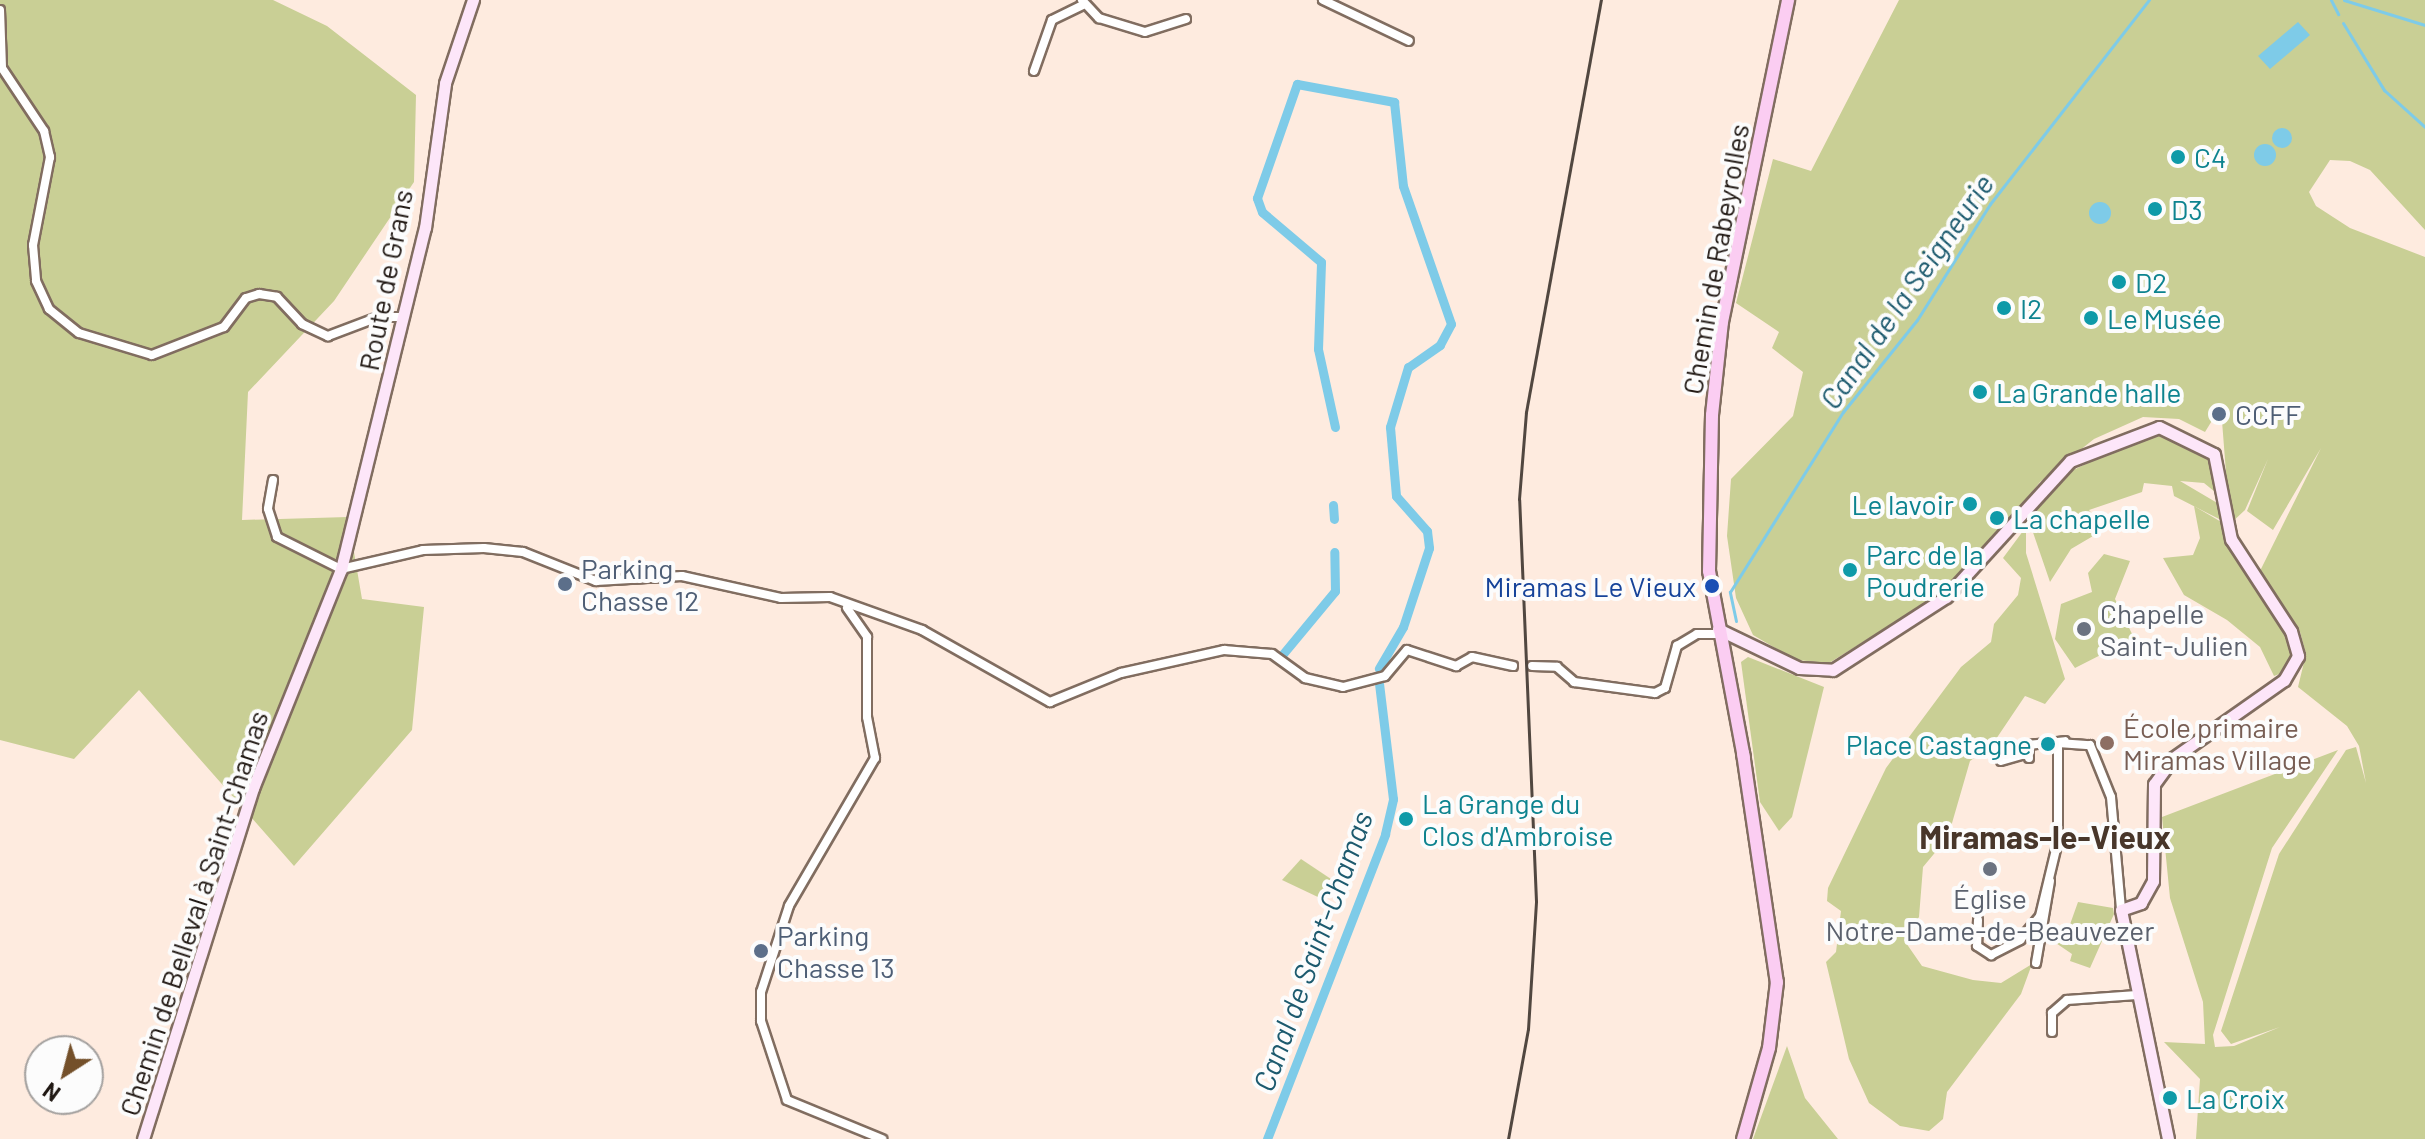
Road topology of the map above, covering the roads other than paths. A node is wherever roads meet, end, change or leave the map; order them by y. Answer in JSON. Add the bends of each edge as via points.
{"nodes":[{"id":1,"x":473,"y":0,"type":"edge"},
{"id":2,"x":1323,"y":0,"type":"edge"},
{"id":3,"x":1788,"y":0,"type":"edge"},
{"id":4,"x":1083,"y":2,"type":"edge"},
{"id":5,"x":0,"y":10,"type":"edge"},
{"id":6,"x":1186,"y":19,"type":"dead end"},
{"id":7,"x":1409,"y":41,"type":"dead end"},
{"id":8,"x":1034,"y":71,"type":"dead end"},
{"id":9,"x":403,"y":317,"type":"junction"},
{"id":10,"x":273,"y":480,"type":"dead end"},
{"id":11,"x":1710,"y":529,"type":"junction"},
{"id":12,"x":341,"y":569,"type":"junction"},
{"id":13,"x":843,"y":605,"type":"junction"},
{"id":14,"x":1725,"y":633,"type":"junction"},
{"id":15,"x":1513,"y":666,"type":"dead end"},
{"id":16,"x":1532,"y":666,"type":"dead end"},
{"id":17,"x":2073,"y":742,"type":"junction"},
{"id":18,"x":1744,"y":758,"type":"junction"},
{"id":19,"x":2001,"y":761,"type":"dead end"},
{"id":20,"x":2049,"y":880,"type":"junction"},
{"id":21,"x":2121,"y":910,"type":"junction"},
{"id":22,"x":1978,"y":920,"type":"dead end"},
{"id":23,"x":2036,"y":963,"type":"dead end"},
{"id":24,"x":2137,"y":995,"type":"junction"},
{"id":25,"x":2052,"y":1032,"type":"dead end"},
{"id":26,"x":143,"y":1139,"type":"edge"},
{"id":27,"x":882,"y":1139,"type":"edge"},
{"id":28,"x":1743,"y":1139,"type":"edge"},
{"id":29,"x":2168,"y":1139,"type":"edge"}],
"edges":[{"from":1,"to":9,"type":"street","name":"Route de Grans","via":[[445,83],[425,228]]},
{"from":2,"to":7,"type":"street"},
{"from":3,"to":11,"type":"main road","name":"Chemin de Rabeyrolles","via":[[1717,360]]},
{"from":4,"to":6,"type":"street","via":[[1099,18],[1145,32]]},
{"from":4,"to":8,"type":"street","via":[[1052,20]]},
{"from":5,"to":9,"type":"street","via":[[2,68],[44,131],[50,157],[33,245],[36,281],[49,309],[79,333],[152,355],[224,327],[246,298],[259,294],[277,297],[302,324],[328,336],[378,317]]},
{"from":9,"to":12,"type":"street","name":"Route de Grans"},
{"from":10,"to":12,"type":"street","via":[[268,509],[277,537]]},
{"from":11,"to":14,"type":"main road","name":"Chemin de Rabeyrolles"},
{"from":11,"to":14,"type":"main road","name":"Chemin de Rabeyrolles","via":[[1709,571]]},
{"from":12,"to":13,"type":"street","via":[[423,550],[484,548],[523,552],[596,581],[715,579],[781,598],[811,595]]},
{"from":12,"to":26,"type":"street","name":"Chemin de Belleval à Saint-Chamas","via":[[253,788]]},
{"from":13,"to":15,"type":"street","via":[[922,630],[1050,702],[1121,673],[1216,650],[1272,654],[1305,678],[1343,687],[1385,676],[1407,650],[1456,666],[1472,657]]},
{"from":13,"to":27,"type":"street","via":[[867,637],[875,758],[789,906],[761,992],[761,1021],[787,1100]]},
{"from":14,"to":16,"type":"street","via":[[1677,646],[1665,688],[1655,693],[1574,682],[1557,667]]},
{"from":14,"to":18,"type":"main road","name":"Chemin de Rabeyrolles"},
{"from":14,"to":18,"type":"main road","name":"Chemin de Rabeyrolles"},
{"from":14,"to":21,"type":"street","via":[[1804,670],[1833,670],[1946,597],[2070,461],[2143,428],[2173,430],[2208,448],[2218,462],[2231,539],[2297,644],[2284,680],[2164,766],[2154,784],[2153,881],[2141,903]]},
{"from":17,"to":19,"type":"street","via":[[2049,738]]},
{"from":17,"to":20,"type":"street","via":[[2058,743],[2061,784]]},
{"from":17,"to":21,"type":"street","via":[[2090,745],[2111,797]]},
{"from":18,"to":28,"type":"main road","name":"Chemin de Rabeyrolles","via":[[1777,993]]},
{"from":20,"to":22,"type":"street","via":[[2040,916],[2011,947],[1991,955],[1979,950]]},
{"from":20,"to":23,"type":"street","via":[[2053,895]]},
{"from":21,"to":24,"type":"street"},
{"from":24,"to":25,"type":"street","via":[[2090,995],[2056,1008]]},
{"from":24,"to":29,"type":"street"}]}
